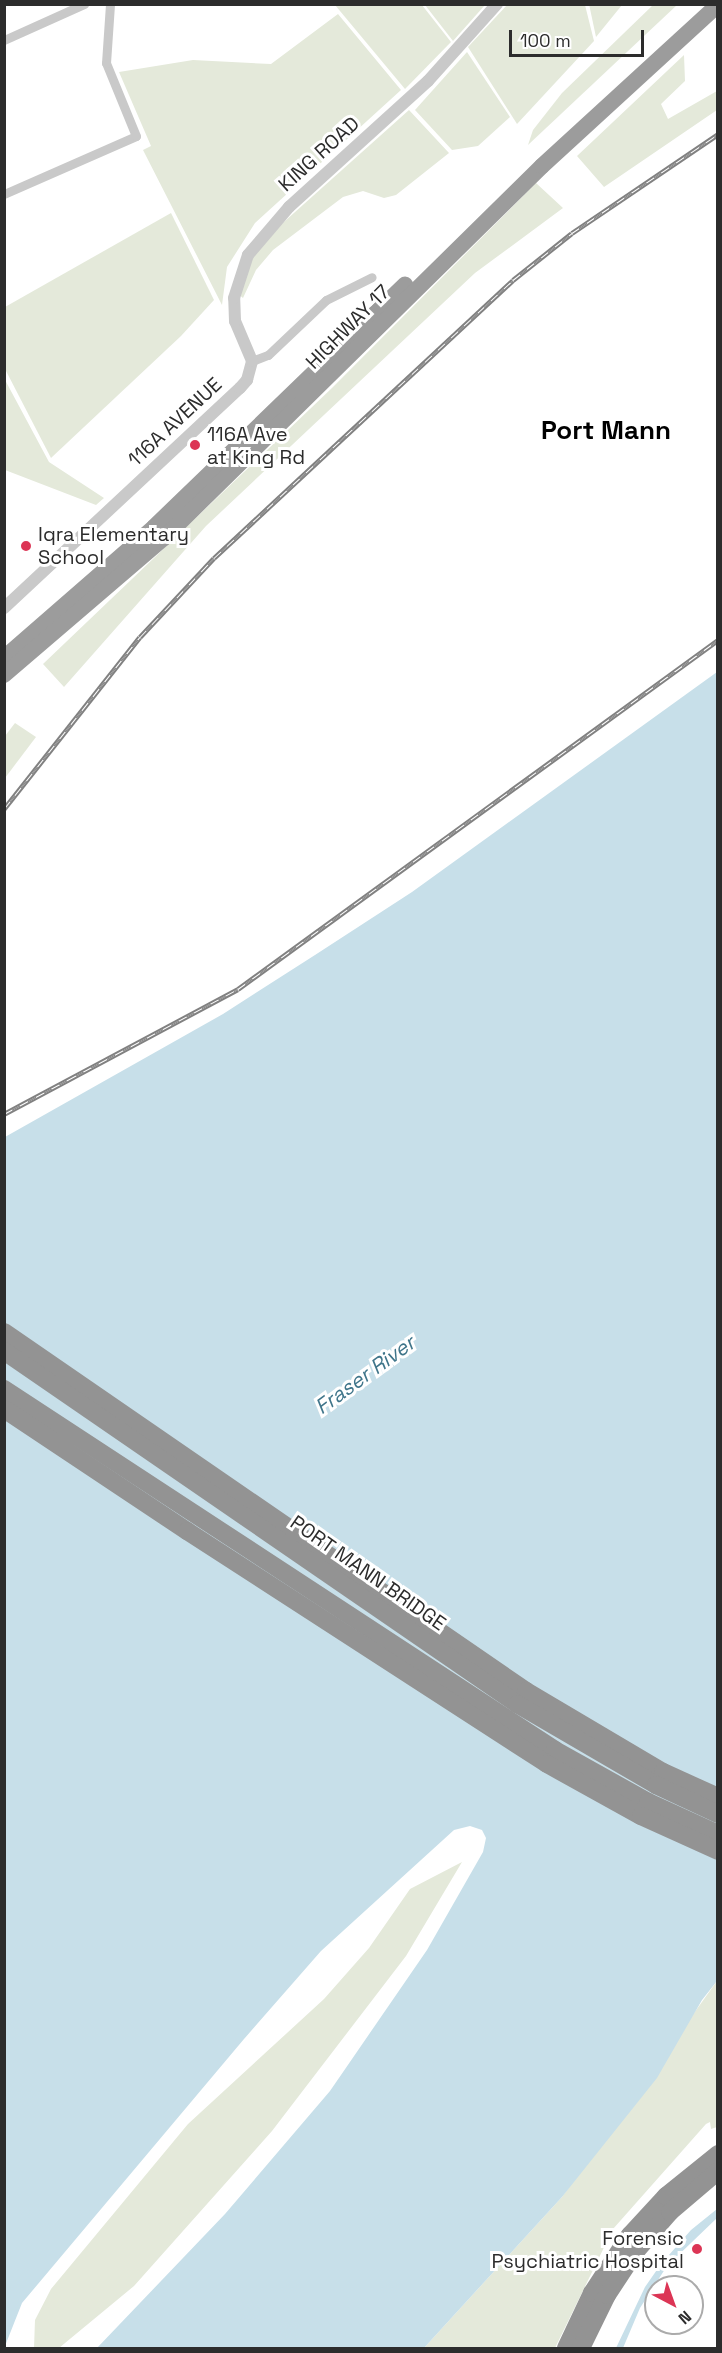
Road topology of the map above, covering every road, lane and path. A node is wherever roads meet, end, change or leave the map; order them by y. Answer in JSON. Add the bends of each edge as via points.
{"nodes":[{"id":1,"x":84,"y":4,"type":"edge"},
{"id":2,"x":110,"y":4,"type":"edge"},
{"id":3,"x":497,"y":4,"type":"edge"},
{"id":4,"x":702,"y":4,"type":"edge"},
{"id":5,"x":717,"y":5,"type":"edge"},
{"id":6,"x":4,"y":40,"type":"edge"},
{"id":7,"x":4,"y":194,"type":"edge"},
{"id":8,"x":372,"y":277,"type":"dead end"},
{"id":9,"x":252,"y":361,"type":"junction"},
{"id":10,"x":4,"y":608,"type":"edge"},
{"id":11,"x":4,"y":658,"type":"edge"},
{"id":12,"x":4,"y":675,"type":"edge"},
{"id":13,"x":4,"y":1332,"type":"edge"},
{"id":14,"x":4,"y":1351,"type":"edge"},
{"id":15,"x":4,"y":1389,"type":"edge"},
{"id":16,"x":4,"y":1408,"type":"edge"},
{"id":17,"x":717,"y":1797,"type":"edge"},
{"id":18,"x":717,"y":1814,"type":"edge"},
{"id":19,"x":717,"y":1834,"type":"edge"},
{"id":20,"x":717,"y":1851,"type":"edge"},
{"id":21,"x":717,"y":2154,"type":"edge"},
{"id":22,"x":717,"y":2171,"type":"edge"},
{"id":23,"x":566,"y":2349,"type":"edge"},
{"id":24,"x":581,"y":2349,"type":"edge"}],
"edges":[{"from":1,"to":6,"type":"street"},
{"from":2,"to":7,"type":"street","via":[[106,63],[136,136]]},
{"from":3,"to":9,"type":"street","name":"KING ROAD","via":[[428,81],[289,207],[255,245],[238,275],[233,307]]},
{"from":4,"to":11,"type":"highway","name":"HIGHWAY 17","via":[[534,159],[154,527]]},
{"from":5,"to":12,"type":"highway","name":"HIGHWAY 17","via":[[542,166],[164,538]]},
{"from":8,"to":9,"type":"street","via":[[326,300],[268,355]]},
{"from":9,"to":10,"type":"street","name":"116A AVENUE","via":[[247,380],[240,388]]},
{"from":13,"to":17,"type":"highway","via":[[526,1691],[663,1772]]},
{"from":14,"to":18,"type":"highway","name":"PORT MANN BRIDGE","via":[[516,1704],[656,1785]]},
{"from":15,"to":19,"type":"highway","via":[[555,1750],[648,1802]]},
{"from":16,"to":20,"type":"highway","via":[[547,1764],[641,1816]]},
{"from":21,"to":23,"type":"highway","via":[[672,2190],[630,2235],[596,2286]]},
{"from":22,"to":24,"type":"highway","via":[[676,2206],[636,2251],[607,2295]]}]}
